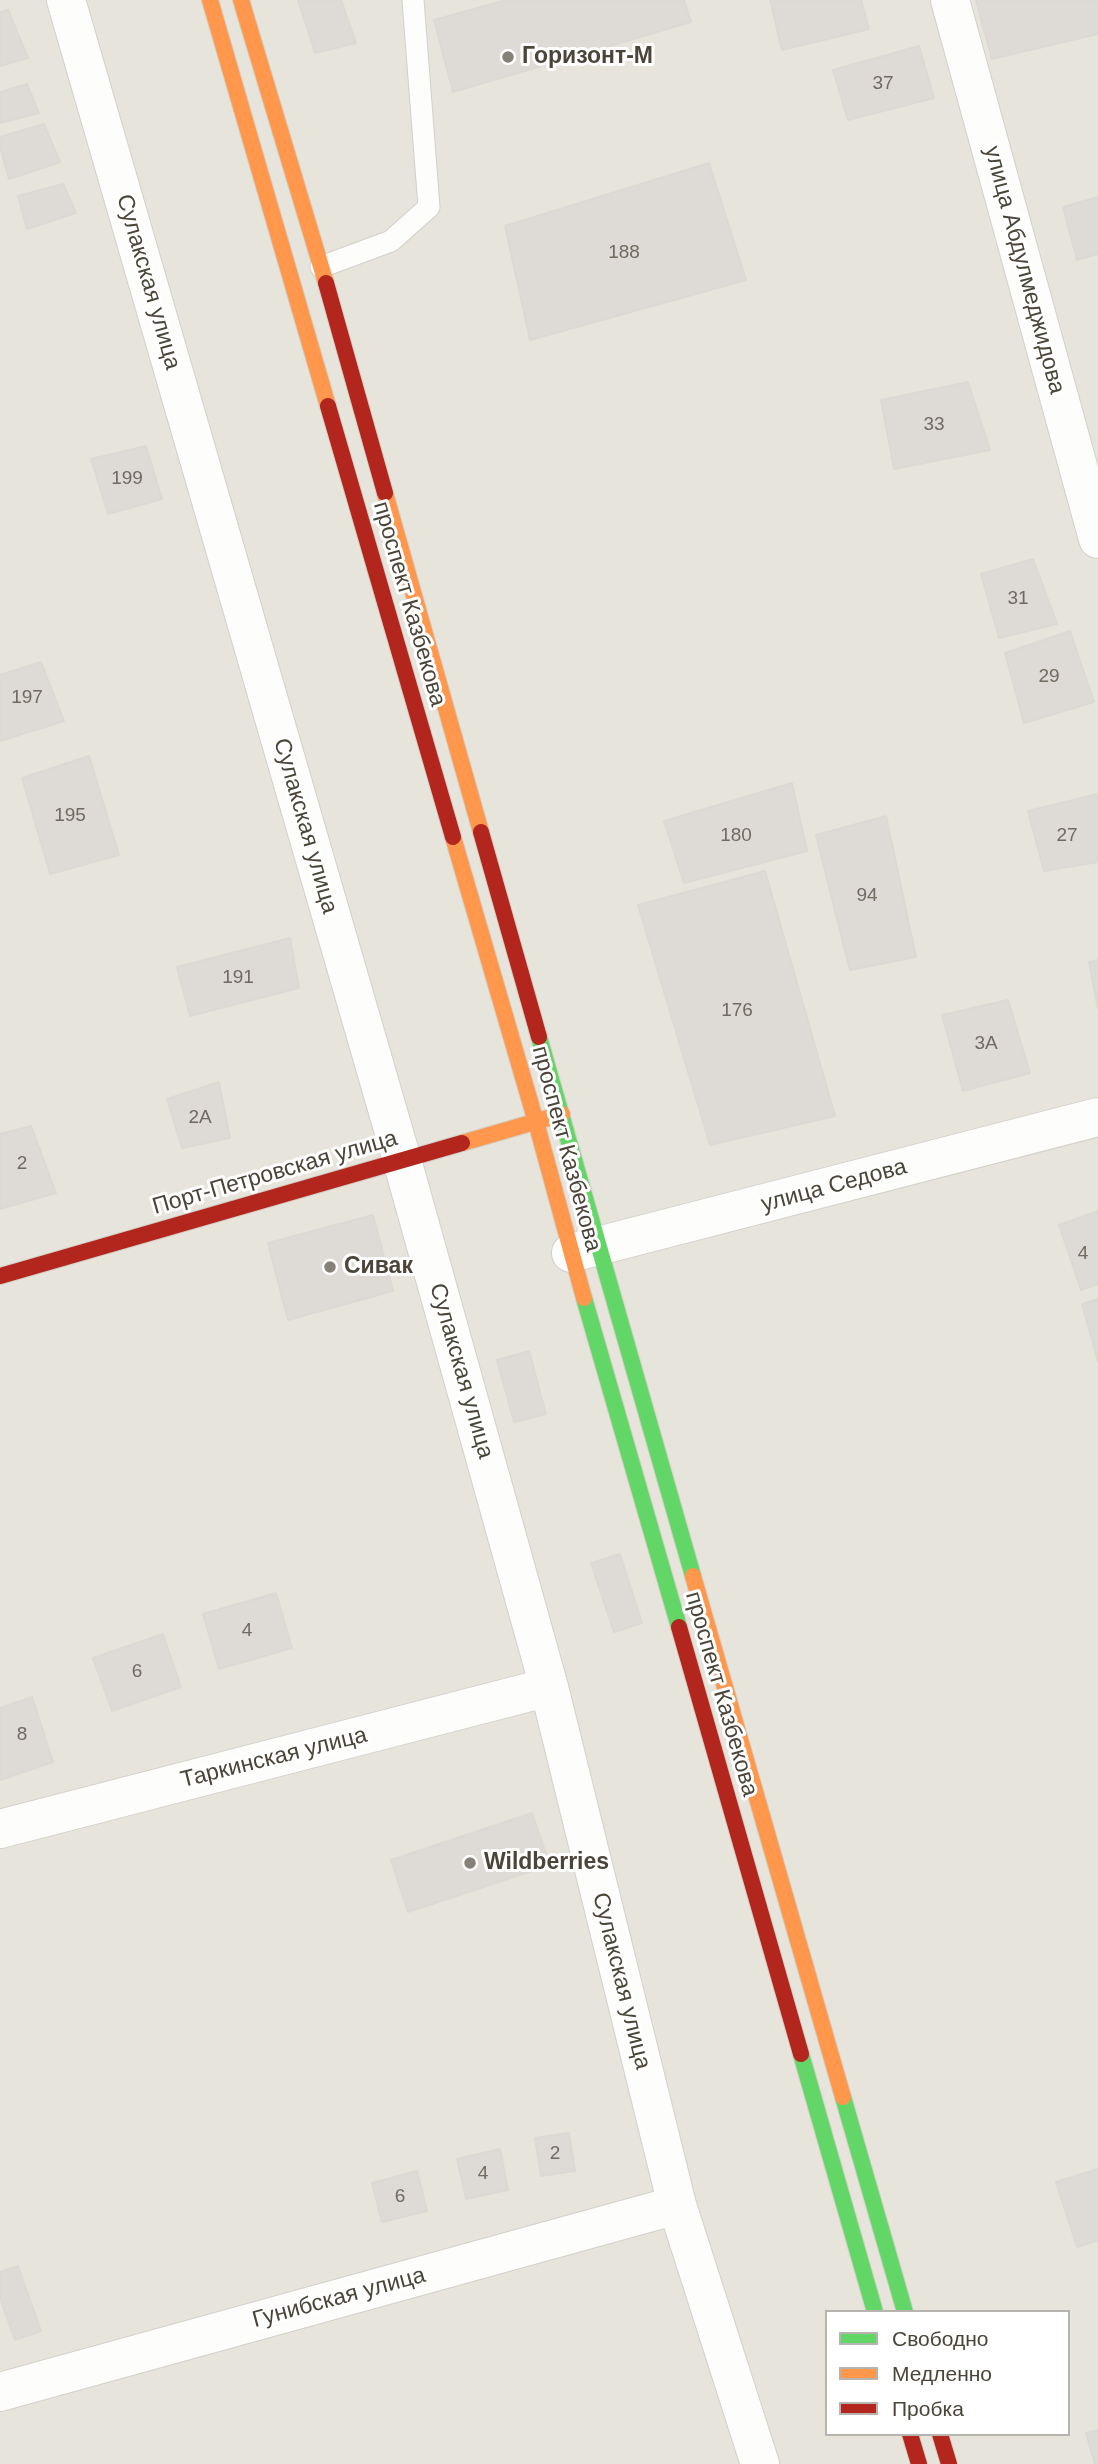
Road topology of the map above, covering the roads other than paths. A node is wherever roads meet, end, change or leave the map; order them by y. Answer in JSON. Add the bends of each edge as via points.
{"nodes":[{"id":1,"x":66,"y":0,"type":"edge"},
{"id":2,"x":210,"y":0,"type":"edge"},
{"id":3,"x":241,"y":0,"type":"edge"},
{"id":4,"x":413,"y":0,"type":"edge"},
{"id":5,"x":950,"y":0,"type":"edge"},
{"id":6,"x":321,"y":267,"type":"junction"},
{"id":7,"x":1098,"y":539,"type":"edge"},
{"id":8,"x":562,"y":1114,"type":"junction"},
{"id":9,"x":1098,"y":1116,"type":"edge"},
{"id":10,"x":536,"y":1122,"type":"junction"},
{"id":11,"x":402,"y":1160,"type":"junction"},
{"id":12,"x":584,"y":1250,"type":"junction"},
{"id":13,"x":0,"y":1276,"type":"edge"},
{"id":14,"x":548,"y":1687,"type":"junction"},
{"id":15,"x":0,"y":1829,"type":"edge"},
{"id":16,"x":677,"y":2205,"type":"junction"},
{"id":17,"x":874,"y":2310,"type":"edge"},
{"id":18,"x":904,"y":2310,"type":"edge"},
{"id":19,"x":0,"y":2392,"type":"edge"},
{"id":20,"x":911,"y":2436,"type":"edge"},
{"id":21,"x":941,"y":2436,"type":"edge"},
{"id":22,"x":760,"y":2464,"type":"edge"},
{"id":23,"x":919,"y":2464,"type":"edge"},
{"id":24,"x":949,"y":2464,"type":"edge"}],
"edges":[{"from":1,"to":11,"type":"street","name":"Сулакская улица"},
{"from":2,"to":10,"type":"main road","name":"проспект Казбекова"},
{"from":3,"to":6,"type":"main road","name":"проспект Казбекова"},
{"from":4,"to":6,"type":"lane","via":[[429,207],[391,241]]},
{"from":5,"to":7,"type":"street","name":"улица Абдулмеджидова"},
{"from":6,"to":8,"type":"main road","name":"проспект Казбекова"},
{"from":8,"to":10,"type":"main road","name":"Порт-Петровская улица"},
{"from":8,"to":12,"type":"main road","name":"проспект Казбекова"},
{"from":9,"to":12,"type":"street","name":"улица Седова"},
{"from":10,"to":11,"type":"main road","name":"Порт-Петровская улица"},
{"from":10,"to":12,"type":"main road","name":"проспект Казбекова"},
{"from":11,"to":13,"type":"main road","name":"Порт-Петровская улица"},
{"from":11,"to":14,"type":"street","name":"Сулакская улица"},
{"from":12,"to":17,"type":"main road","name":"проспект Казбекова"},
{"from":12,"to":18,"type":"main road","name":"проспект Казбекова"},
{"from":14,"to":15,"type":"street","name":"Таркинская улица"},
{"from":14,"to":16,"type":"street","name":"Сулакская улица"},
{"from":16,"to":19,"type":"street","name":"Гунибская улица"},
{"from":16,"to":22,"type":"street","name":"Сулакская улица"},
{"from":20,"to":23,"type":"main road"},
{"from":21,"to":24,"type":"main road"}]}
